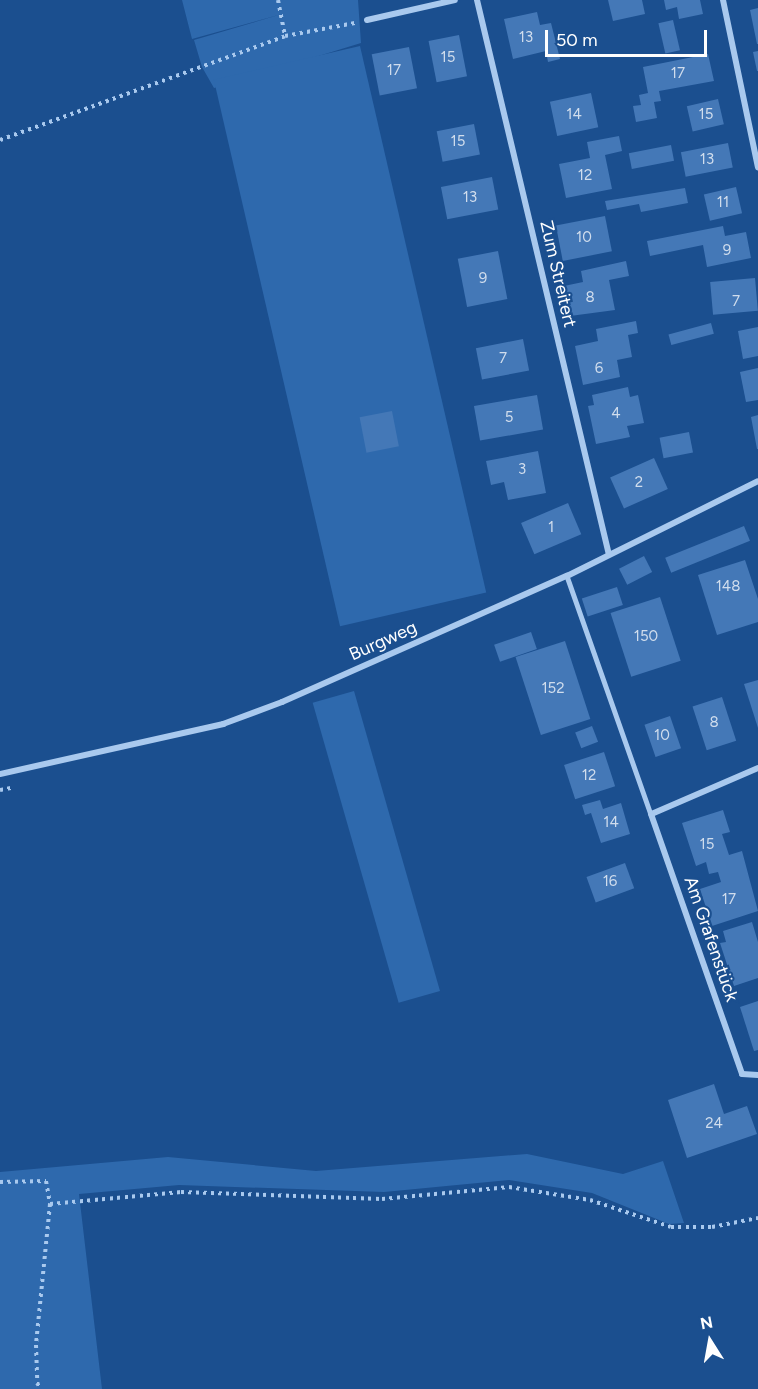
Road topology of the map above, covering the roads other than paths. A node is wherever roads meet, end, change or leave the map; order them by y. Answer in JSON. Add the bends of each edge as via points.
{"nodes":[{"id":1,"x":454,"y":0,"type":"edge"},
{"id":2,"x":477,"y":0,"type":"edge"},
{"id":3,"x":723,"y":0,"type":"edge"},
{"id":4,"x":367,"y":20,"type":"road end"},
{"id":5,"x":758,"y":167,"type":"edge"},
{"id":6,"x":758,"y":481,"type":"edge"},
{"id":7,"x":609,"y":555,"type":"junction"},
{"id":8,"x":567,"y":576,"type":"junction"},
{"id":9,"x":758,"y":768,"type":"edge"},
{"id":10,"x":0,"y":774,"type":"edge"},
{"id":11,"x":651,"y":814,"type":"junction"},
{"id":12,"x":758,"y":1075,"type":"edge"}],
"edges":[{"from":1,"to":4,"type":"street"},
{"from":2,"to":7,"type":"street","name":"Zum Streitert"},
{"from":3,"to":5,"type":"street"},
{"from":6,"to":7,"type":"street","name":"Burgweg"},
{"from":7,"to":8,"type":"street","name":"Burgweg"},
{"from":8,"to":10,"type":"street","name":"Burgweg","via":[[331,681],[223,724]]},
{"from":8,"to":11,"type":"lane","name":"Am Grafenstück"},
{"from":9,"to":11,"type":"street"},
{"from":11,"to":12,"type":"street","name":"Am Grafenstück","via":[[742,1074]]}]}
